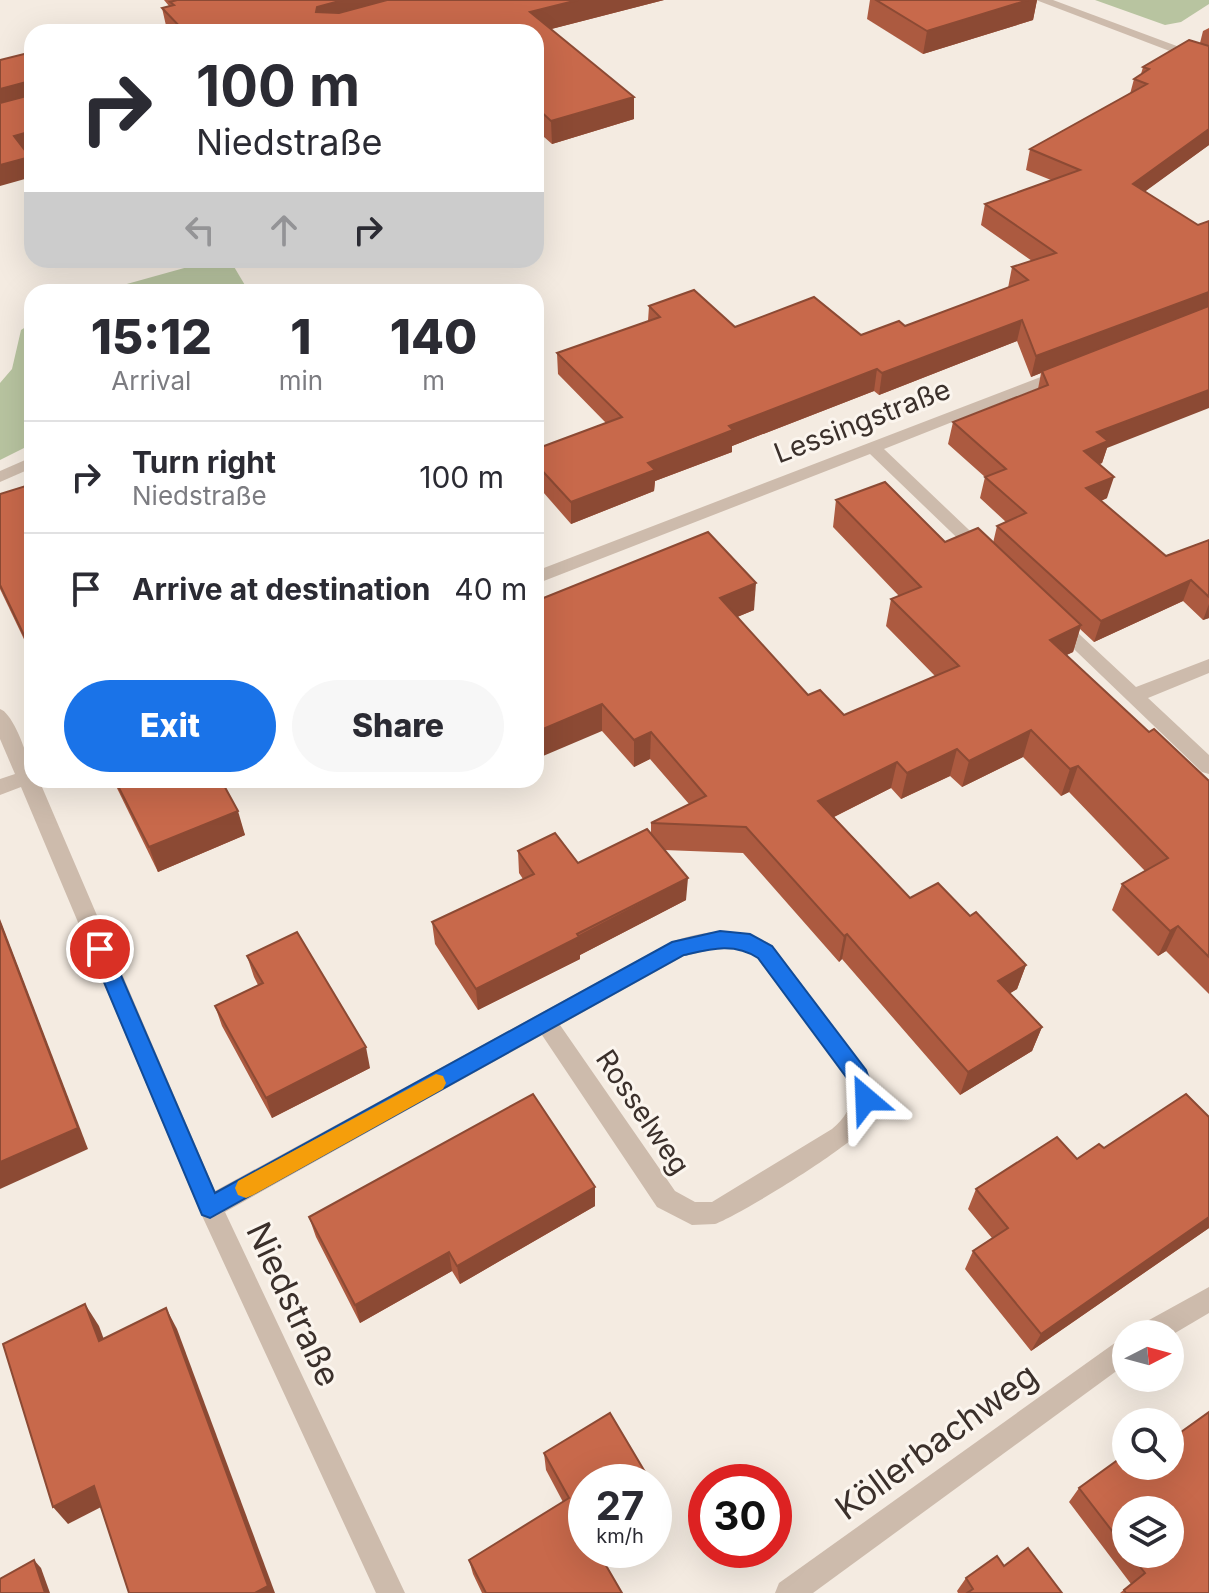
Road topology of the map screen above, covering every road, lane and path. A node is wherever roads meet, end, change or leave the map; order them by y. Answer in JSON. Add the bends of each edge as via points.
{"nodes":[{"id":1,"x":1042,"y":0,"type":"edge"},
{"id":2,"x":1209,"y":62,"type":"edge"},
{"id":3,"x":1077,"y":367,"type":"edge"},
{"id":4,"x":872,"y":447,"type":"junction"},
{"id":5,"x":24,"y":466,"type":"edge"},
{"id":6,"x":0,"y":477,"type":"edge"},
{"id":7,"x":997,"y":566,"type":"edge"},
{"id":8,"x":544,"y":575,"type":"edge"},
{"id":9,"x":1042,"y":609,"type":"edge"},
{"id":10,"x":1209,"y":666,"type":"edge"},
{"id":11,"x":1133,"y":696,"type":"junction"},
{"id":12,"x":0,"y":716,"type":"edge"},
{"id":13,"x":24,"y":764,"type":"edge"},
{"id":14,"x":1209,"y":767,"type":"edge"},
{"id":15,"x":24,"y":778,"type":"edge"},
{"id":16,"x":0,"y":787,"type":"edge"},
{"id":17,"x":35,"y":788,"type":"edge"},
{"id":18,"x":546,"y":1022,"type":"junction"},
{"id":19,"x":210,"y":1207,"type":"junction"},
{"id":20,"x":1209,"y":1299,"type":"edge"},
{"id":21,"x":1173,"y":1320,"type":"edge"},
{"id":22,"x":1112,"y":1358,"type":"edge"},
{"id":23,"x":391,"y":1593,"type":"edge"},
{"id":24,"x":789,"y":1593,"type":"edge"}],
"edges":[{"from":1,"to":2,"type":"street"},
{"from":3,"to":4,"type":"street","name":"Lessingstraße"},
{"from":4,"to":7,"type":"street"},
{"from":4,"to":8,"type":"street","name":"Lessingstraße"},
{"from":5,"to":6,"type":"street"},
{"from":9,"to":11,"type":"street"},
{"from":10,"to":11,"type":"street"},
{"from":11,"to":14,"type":"street"},
{"from":12,"to":13,"type":"street","name":"Niedstraße"},
{"from":15,"to":16,"type":"street"},
{"from":17,"to":19,"type":"street","name":"Niedstraße"},
{"from":18,"to":18,"type":"street","name":"Rosselweg","via":[[679,948],[720,939],[750,942],[765,952],[859,1076],[866,1099],[858,1121],[840,1137],[715,1213],[692,1214],[666,1199]]},
{"from":18,"to":19,"type":"street","name":"Rosselweg"},
{"from":19,"to":23,"type":"street","name":"Niedstraße"},
{"from":20,"to":21,"type":"street"},
{"from":22,"to":24,"type":"street","name":"Köllerbachweg"}]}
